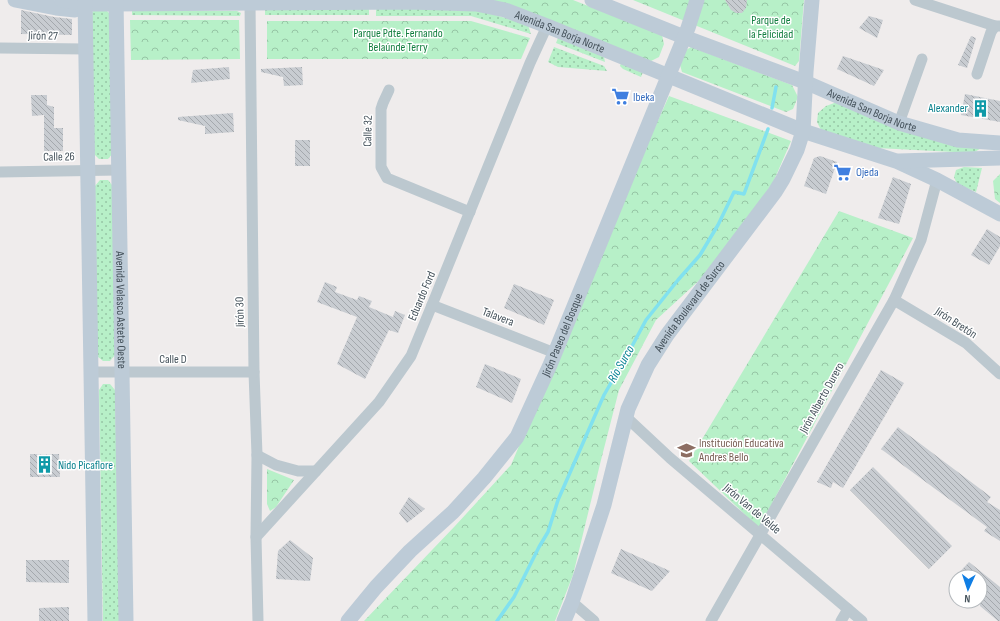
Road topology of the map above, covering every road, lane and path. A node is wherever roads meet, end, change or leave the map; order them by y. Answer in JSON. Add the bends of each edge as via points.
{"nodes":[{"id":1,"x":15,"y":0,"type":"edge"},
{"id":2,"x":62,"y":0,"type":"edge"},
{"id":3,"x":592,"y":0,"type":"edge"},
{"id":4,"x":697,"y":0,"type":"edge"},
{"id":5,"x":812,"y":0,"type":"edge"},
{"id":6,"x":915,"y":0,"type":"edge"},
{"id":7,"x":404,"y":1,"type":"edge"},
{"id":8,"x":115,"y":2,"type":"edge"},
{"id":9,"x":210,"y":2,"type":"edge"},
{"id":10,"x":250,"y":3,"type":"junction"},
{"id":11,"x":86,"y":5,"type":"edge"},
{"id":12,"x":547,"y":26,"type":"junction"},
{"id":13,"x":997,"y":26,"type":"edge"},
{"id":14,"x":684,"y":37,"type":"junction"},
{"id":15,"x":0,"y":48,"type":"edge"},
{"id":16,"x":86,"y":49,"type":"junction"},
{"id":17,"x":922,"y":59,"type":"dead end"},
{"id":18,"x":977,"y":74,"type":"dead end"},
{"id":19,"x":668,"y":76,"type":"junction"},
{"id":20,"x":805,"y":82,"type":"junction"},
{"id":21,"x":389,"y":90,"type":"dead end"},
{"id":22,"x":899,"y":123,"type":"junction"},
{"id":23,"x":803,"y":131,"type":"junction"},
{"id":24,"x":1000,"y":143,"type":"edge"},
{"id":25,"x":1000,"y":158,"type":"edge"},
{"id":26,"x":896,"y":161,"type":"junction"},
{"id":27,"x":88,"y":170,"type":"junction"},
{"id":28,"x":118,"y":170,"type":"junction"},
{"id":29,"x":0,"y":172,"type":"edge"},
{"id":30,"x":937,"y":180,"type":"junction"},
{"id":31,"x":470,"y":212,"type":"junction"},
{"id":32,"x":1000,"y":214,"type":"edge"},
{"id":33,"x":894,"y":300,"type":"junction"},
{"id":34,"x":432,"y":306,"type":"junction"},
{"id":35,"x":554,"y":353,"type":"junction"},
{"id":36,"x":92,"y":372,"type":"junction"},
{"id":37,"x":121,"y":372,"type":"junction"},
{"id":38,"x":254,"y":372,"type":"junction"},
{"id":39,"x":1000,"y":374,"type":"edge"},
{"id":40,"x":625,"y":416,"type":"junction"},
{"id":41,"x":258,"y":455,"type":"junction"},
{"id":42,"x":316,"y":471,"type":"junction"},
{"id":43,"x":761,"y":534,"type":"junction"},
{"id":44,"x":256,"y":537,"type":"junction"},
{"id":45,"x":572,"y":602,"type":"junction"},
{"id":46,"x":848,"y":609,"type":"junction"},
{"id":47,"x":96,"y":621,"type":"edge"},
{"id":48,"x":126,"y":621,"type":"edge"},
{"id":49,"x":258,"y":621,"type":"edge"},
{"id":50,"x":348,"y":621,"type":"edge"},
{"id":51,"x":564,"y":621,"type":"edge"},
{"id":52,"x":594,"y":621,"type":"edge"},
{"id":53,"x":711,"y":621,"type":"edge"},
{"id":54,"x":841,"y":621,"type":"edge"},
{"id":55,"x":862,"y":621,"type":"edge"}],
"edges":[{"from":1,"to":11,"type":"street","via":[[56,8]]},
{"from":2,"to":11,"type":"street","name":"Avenida San Borja Norte"},
{"from":3,"to":14,"type":"street","name":"Avenida San Borja Norte"},
{"from":4,"to":14,"type":"street","name":"Jirón Paseo del Bosque"},
{"from":5,"to":20,"type":"street","name":"Avenida Boulevard de Surco"},
{"from":6,"to":13,"type":"street"},
{"from":7,"to":10,"type":"street","name":"Avenida San Borja Norte"},
{"from":7,"to":12,"type":"street","name":"Avenida San Borja Norte","via":[[476,4],[505,10]]},
{"from":8,"to":9,"type":"street","name":"Avenida San Borja Norte"},
{"from":8,"to":11,"type":"street","name":"Avenida San Borja Norte"},
{"from":8,"to":28,"type":"street","name":"Avenida Velasco Astete Oeste"},
{"from":9,"to":10,"type":"street","name":"Avenida San Borja Norte"},
{"from":10,"to":38,"type":"street","name":"Jirón 30"},
{"from":11,"to":16,"type":"street"},
{"from":12,"to":19,"type":"street","name":"Avenida San Borja Norte"},
{"from":12,"to":31,"type":"street","name":"Eduardo Ford"},
{"from":13,"to":18,"type":"street","via":[[991,32]]},
{"from":14,"to":19,"type":"street","name":"Jirón Paseo del Bosque"},
{"from":14,"to":20,"type":"street","name":"Avenida San Borja Norte"},
{"from":15,"to":16,"type":"street","name":"Jirón 27"},
{"from":16,"to":27,"type":"street"},
{"from":17,"to":22,"type":"street"},
{"from":19,"to":23,"type":"street","name":"Avenida San Borja Norte"},
{"from":19,"to":35,"type":"street","name":"Jirón Paseo del Bosque"},
{"from":20,"to":22,"type":"street","name":"Avenida San Borja Norte"},
{"from":20,"to":23,"type":"street","name":"Avenida Boulevard de Surco"},
{"from":21,"to":31,"type":"street","name":"Calle 32","via":[[382,109],[381,167],[387,178]]},
{"from":22,"to":24,"type":"street","name":"Avenida San Borja Norte","via":[[958,140]]},
{"from":23,"to":26,"type":"street","name":"Avenida San Borja Norte"},
{"from":23,"to":40,"type":"street","name":"Avenida Boulevard de Surco","via":[[797,150],[775,192],[667,335],[648,365]]},
{"from":25,"to":26,"type":"street","name":"Avenida San Borja Norte"},
{"from":26,"to":30,"type":"street","name":"Avenida San Borja Norte"},
{"from":27,"to":28,"type":"street","name":"Calle 26"},
{"from":27,"to":29,"type":"street","name":"Calle 26"},
{"from":27,"to":36,"type":"street"},
{"from":28,"to":37,"type":"street","name":"Avenida Velasco Astete Oeste"},
{"from":30,"to":32,"type":"street","name":"Avenida San Borja Norte"},
{"from":30,"to":33,"type":"street","name":"Jirón Alberto Durero","via":[[921,240]]},
{"from":31,"to":34,"type":"street","name":"Eduardo Ford"},
{"from":33,"to":39,"type":"street","name":"Jirón Bretón","via":[[966,343]]},
{"from":33,"to":43,"type":"street","name":"Jirón Alberto Durero"},
{"from":34,"to":35,"type":"street","name":"Talavera"},
{"from":34,"to":42,"type":"street","name":"Eduardo Ford","via":[[410,356],[379,402]]},
{"from":35,"to":50,"type":"street","name":"Jirón Paseo del Bosque","via":[[517,437],[453,512],[410,551]]},
{"from":36,"to":37,"type":"street","name":"Calle D"},
{"from":36,"to":47,"type":"street"},
{"from":37,"to":38,"type":"street","name":"Calle D"},
{"from":37,"to":48,"type":"street","name":"Avenida Velasco Astete Oeste"},
{"from":38,"to":41,"type":"street","name":"Jirón 30"},
{"from":40,"to":43,"type":"street","name":"Jirón Van de Velde","via":[[670,458]]},
{"from":40,"to":45,"type":"street","name":"Avenida Boulevard de Surco","via":[[604,505]]},
{"from":41,"to":42,"type":"street","via":[[276,465],[298,471]]},
{"from":41,"to":44,"type":"street","name":"Jirón 30"},
{"from":42,"to":44,"type":"street","name":"Eduardo Ford"},
{"from":43,"to":46,"type":"street","name":"Jirón Van de Velde"},
{"from":43,"to":53,"type":"street","name":"Jirón Alberto Durero"},
{"from":44,"to":49,"type":"street","name":"Jirón 30"},
{"from":45,"to":51,"type":"street","name":"Avenida Boulevard de Surco"},
{"from":45,"to":52,"type":"street"},
{"from":46,"to":54,"type":"street"},
{"from":46,"to":55,"type":"street","name":"Jirón Van de Velde"}]}
